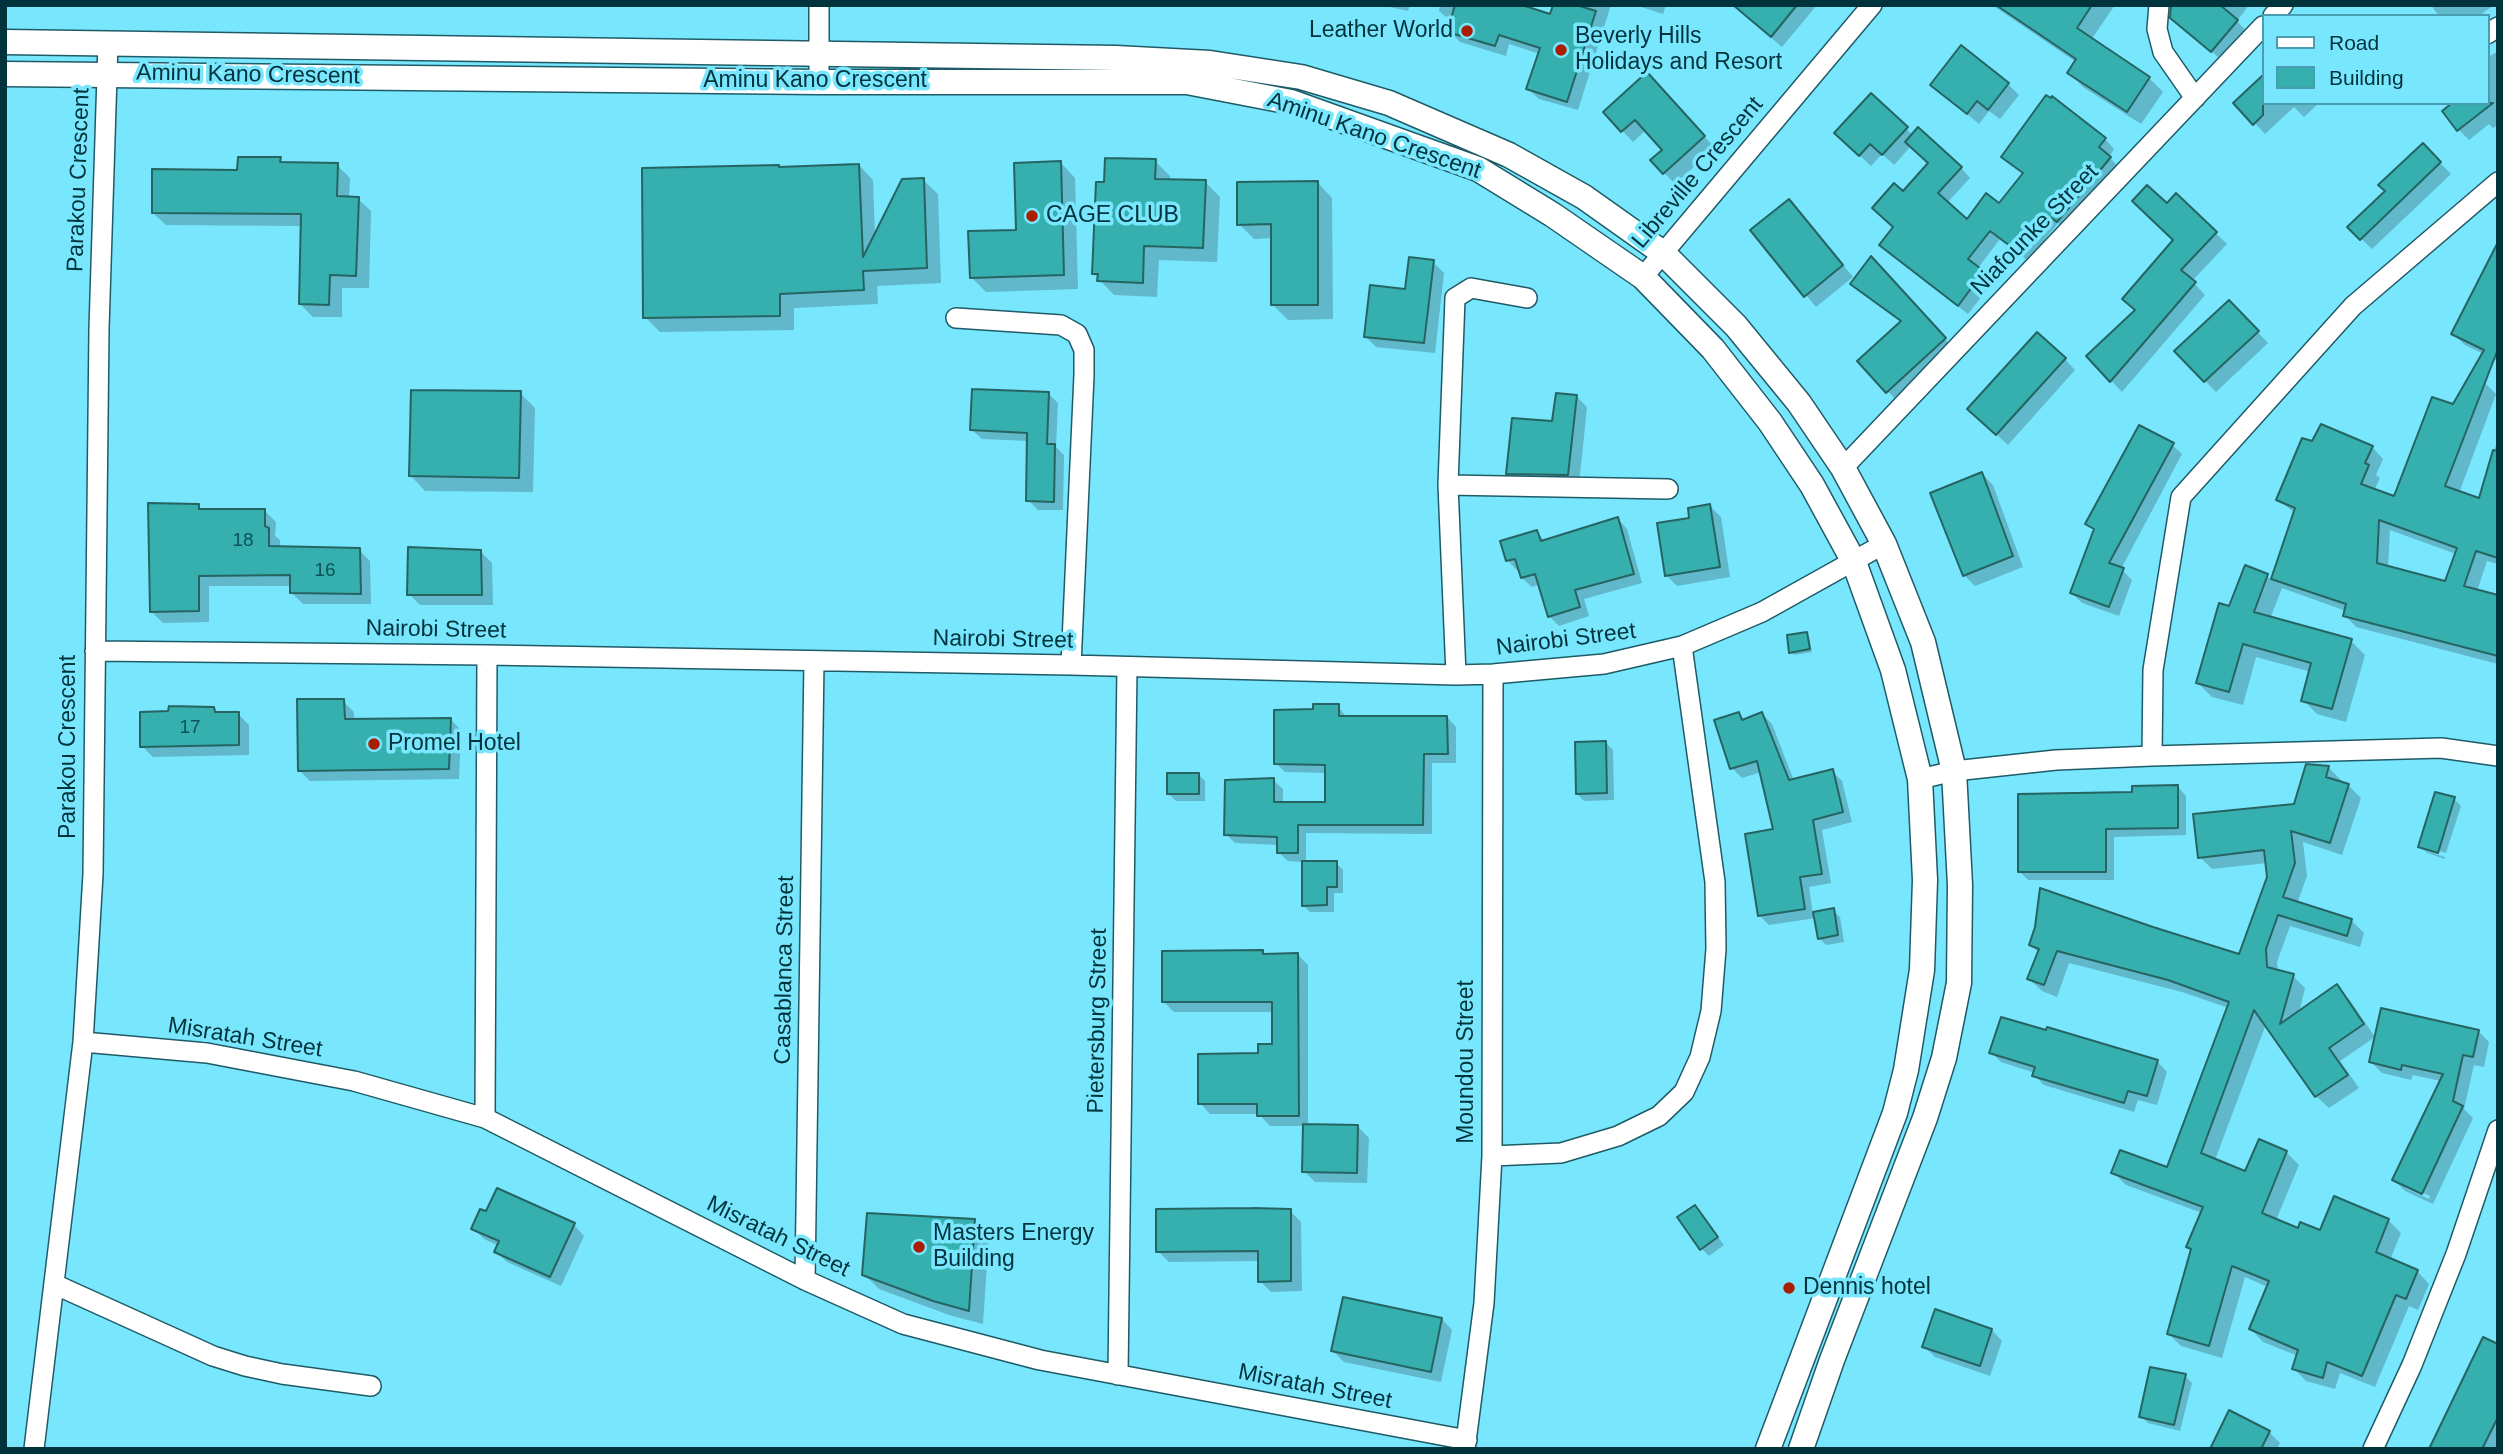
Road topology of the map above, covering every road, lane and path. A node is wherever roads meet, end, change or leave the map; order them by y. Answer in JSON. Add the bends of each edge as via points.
{"nodes":[{"id":1,"x":819,"y":5,"type":"edge"},
{"id":2,"x":1872,"y":5,"type":"edge"},
{"id":3,"x":2159,"y":5,"type":"edge"},
{"id":4,"x":2262,"y":27,"type":"edge"},
{"id":5,"x":5,"y":42,"type":"edge"},
{"id":6,"x":108,"y":43,"type":"junction"},
{"id":7,"x":819,"y":55,"type":"junction"},
{"id":8,"x":5,"y":74,"type":"edge"},
{"id":9,"x":107,"y":74,"type":"junction"},
{"id":10,"x":819,"y":82,"type":"junction"},
{"id":11,"x":2195,"y":98,"type":"junction"},
{"id":12,"x":2498,"y":182,"type":"edge"},
{"id":13,"x":1663,"y":253,"type":"junction"},
{"id":14,"x":1643,"y":276,"type":"junction"},
{"id":15,"x":1528,"y":298,"type":"dead end"},
{"id":16,"x":956,"y":318,"type":"dead end"},
{"id":17,"x":1843,"y":468,"type":"junction"},
{"id":18,"x":1448,"y":485,"type":"junction"},
{"id":19,"x":1668,"y":489,"type":"dead end"},
{"id":20,"x":1884,"y":544,"type":"junction"},
{"id":21,"x":1854,"y":562,"type":"junction"},
{"id":22,"x":1682,"y":646,"type":"junction"},
{"id":23,"x":94,"y":651,"type":"junction"},
{"id":24,"x":487,"y":655,"type":"junction"},
{"id":25,"x":814,"y":661,"type":"junction"},
{"id":26,"x":1071,"y":665,"type":"junction"},
{"id":27,"x":1127,"y":667,"type":"junction"},
{"id":28,"x":1493,"y":674,"type":"junction"},
{"id":29,"x":1456,"y":675,"type":"junction"},
{"id":30,"x":2152,"y":756,"type":"junction"},
{"id":31,"x":2498,"y":757,"type":"edge"},
{"id":32,"x":1954,"y":771,"type":"junction"},
{"id":33,"x":1920,"y":779,"type":"junction"},
{"id":34,"x":83,"y":1042,"type":"junction"},
{"id":35,"x":485,"y":1118,"type":"junction"},
{"id":36,"x":2498,"y":1130,"type":"edge"},
{"id":37,"x":1492,"y":1156,"type":"junction"},
{"id":38,"x":805,"y":1280,"type":"junction"},
{"id":39,"x":54,"y":1284,"type":"junction"},
{"id":40,"x":1118,"y":1375,"type":"junction"},
{"id":41,"x":371,"y":1386,"type":"dead end"},
{"id":42,"x":1466,"y":1445,"type":"edge"},
{"id":43,"x":34,"y":1449,"type":"edge"},
{"id":44,"x":1768,"y":1449,"type":"edge"},
{"id":45,"x":1801,"y":1449,"type":"edge"},
{"id":46,"x":2373,"y":1449,"type":"edge"}],
"edges":[{"from":1,"to":7,"type":"street"},
{"from":2,"to":13,"type":"street","name":"Libreville Crescent"},
{"from":3,"to":11,"type":"street","via":[[2157,29],[2163,52]]},
{"from":4,"to":11,"type":"street","name":"Niafounke Street"},
{"from":5,"to":6,"type":"street"},
{"from":6,"to":7,"type":"street"},
{"from":6,"to":9,"type":"street","name":"Parakou Crescent"},
{"from":7,"to":10,"type":"street"},
{"from":7,"to":13,"type":"street","via":[[1116,58],[1210,63],[1301,77],[1389,103],[1509,155],[1584,197]]},
{"from":8,"to":9,"type":"street","name":"Aminu Kano Crescent"},
{"from":9,"to":10,"type":"street","name":"Aminu Kano Crescent"},
{"from":9,"to":23,"type":"street","name":"Parakou Crescent"},
{"from":10,"to":14,"type":"street","name":"Aminu Kano Crescent","via":[[1187,82],[1290,102],[1478,169]]},
{"from":11,"to":17,"type":"street","name":"Niafounke Street"},
{"from":12,"to":30,"type":"street","via":[[2353,306],[2181,497],[2153,670]]},
{"from":13,"to":14,"type":"street","name":"Libreville Crescent"},
{"from":13,"to":17,"type":"street","via":[[1735,326],[1799,403]]},
{"from":14,"to":21,"type":"street","name":"Aminu Kano Crescent","via":[[1713,349],[1770,422],[1812,485]]},
{"from":15,"to":18,"type":"street","via":[[1471,288],[1455,298]]},
{"from":16,"to":26,"type":"street","via":[[1061,325],[1077,334],[1084,350]]},
{"from":17,"to":20,"type":"street"},
{"from":18,"to":19,"type":"street"},
{"from":18,"to":29,"type":"street"},
{"from":20,"to":21,"type":"street","name":"Nairobi Street"},
{"from":20,"to":32,"type":"street","via":[[1923,642]]},
{"from":21,"to":22,"type":"street","name":"Nairobi Street","via":[[1762,612]]},
{"from":21,"to":33,"type":"street","name":"Aminu Kano Crescent","via":[[1893,670]]},
{"from":22,"to":28,"type":"street","name":"Nairobi Street","via":[[1604,664]]},
{"from":22,"to":37,"type":"street","via":[[1715,882],[1711,1011],[1700,1057],[1684,1092],[1659,1116],[1628,1131],[1561,1153]]},
{"from":23,"to":24,"type":"street","name":"Nairobi Street"},
{"from":23,"to":34,"type":"street","name":"Parakou Crescent","via":[[93,874]]},
{"from":24,"to":25,"type":"street","name":"Nairobi Street"},
{"from":24,"to":35,"type":"street"},
{"from":25,"to":26,"type":"street","name":"Nairobi Street"},
{"from":25,"to":38,"type":"street","name":"Casablanca Street"},
{"from":26,"to":27,"type":"street","name":"Nairobi Street"},
{"from":27,"to":29,"type":"street","name":"Nairobi Street"},
{"from":27,"to":40,"type":"street","name":"Pietersburg Street"},
{"from":28,"to":29,"type":"street","name":"Nairobi Street"},
{"from":28,"to":37,"type":"street","name":"Moundou Street"},
{"from":30,"to":31,"type":"street","via":[[2441,748]]},
{"from":30,"to":32,"type":"street"},
{"from":32,"to":33,"type":"street"},
{"from":32,"to":45,"type":"street","via":[[1959,983],[1944,1058]]},
{"from":33,"to":44,"type":"street","name":"Aminu Kano Crescent","via":[[1925,880],[1922,970],[1906,1070],[1895,1113]]},
{"from":34,"to":35,"type":"street","name":"Misratah Street","via":[[233,1058],[354,1081]]},
{"from":34,"to":39,"type":"street","name":"Parakou Crescent"},
{"from":35,"to":38,"type":"street","name":"Misratah Street"},
{"from":36,"to":46,"type":"street","via":[[2456,1254]]},
{"from":37,"to":42,"type":"street","name":"Moundou Street","via":[[1484,1303]]},
{"from":38,"to":40,"type":"street","name":"Misratah Street","via":[[903,1324]]},
{"from":39,"to":41,"type":"street","via":[[245,1367]]},
{"from":39,"to":43,"type":"street","name":"Parakou Crescent"},
{"from":40,"to":42,"type":"street","name":"Misratah Street"}]}
